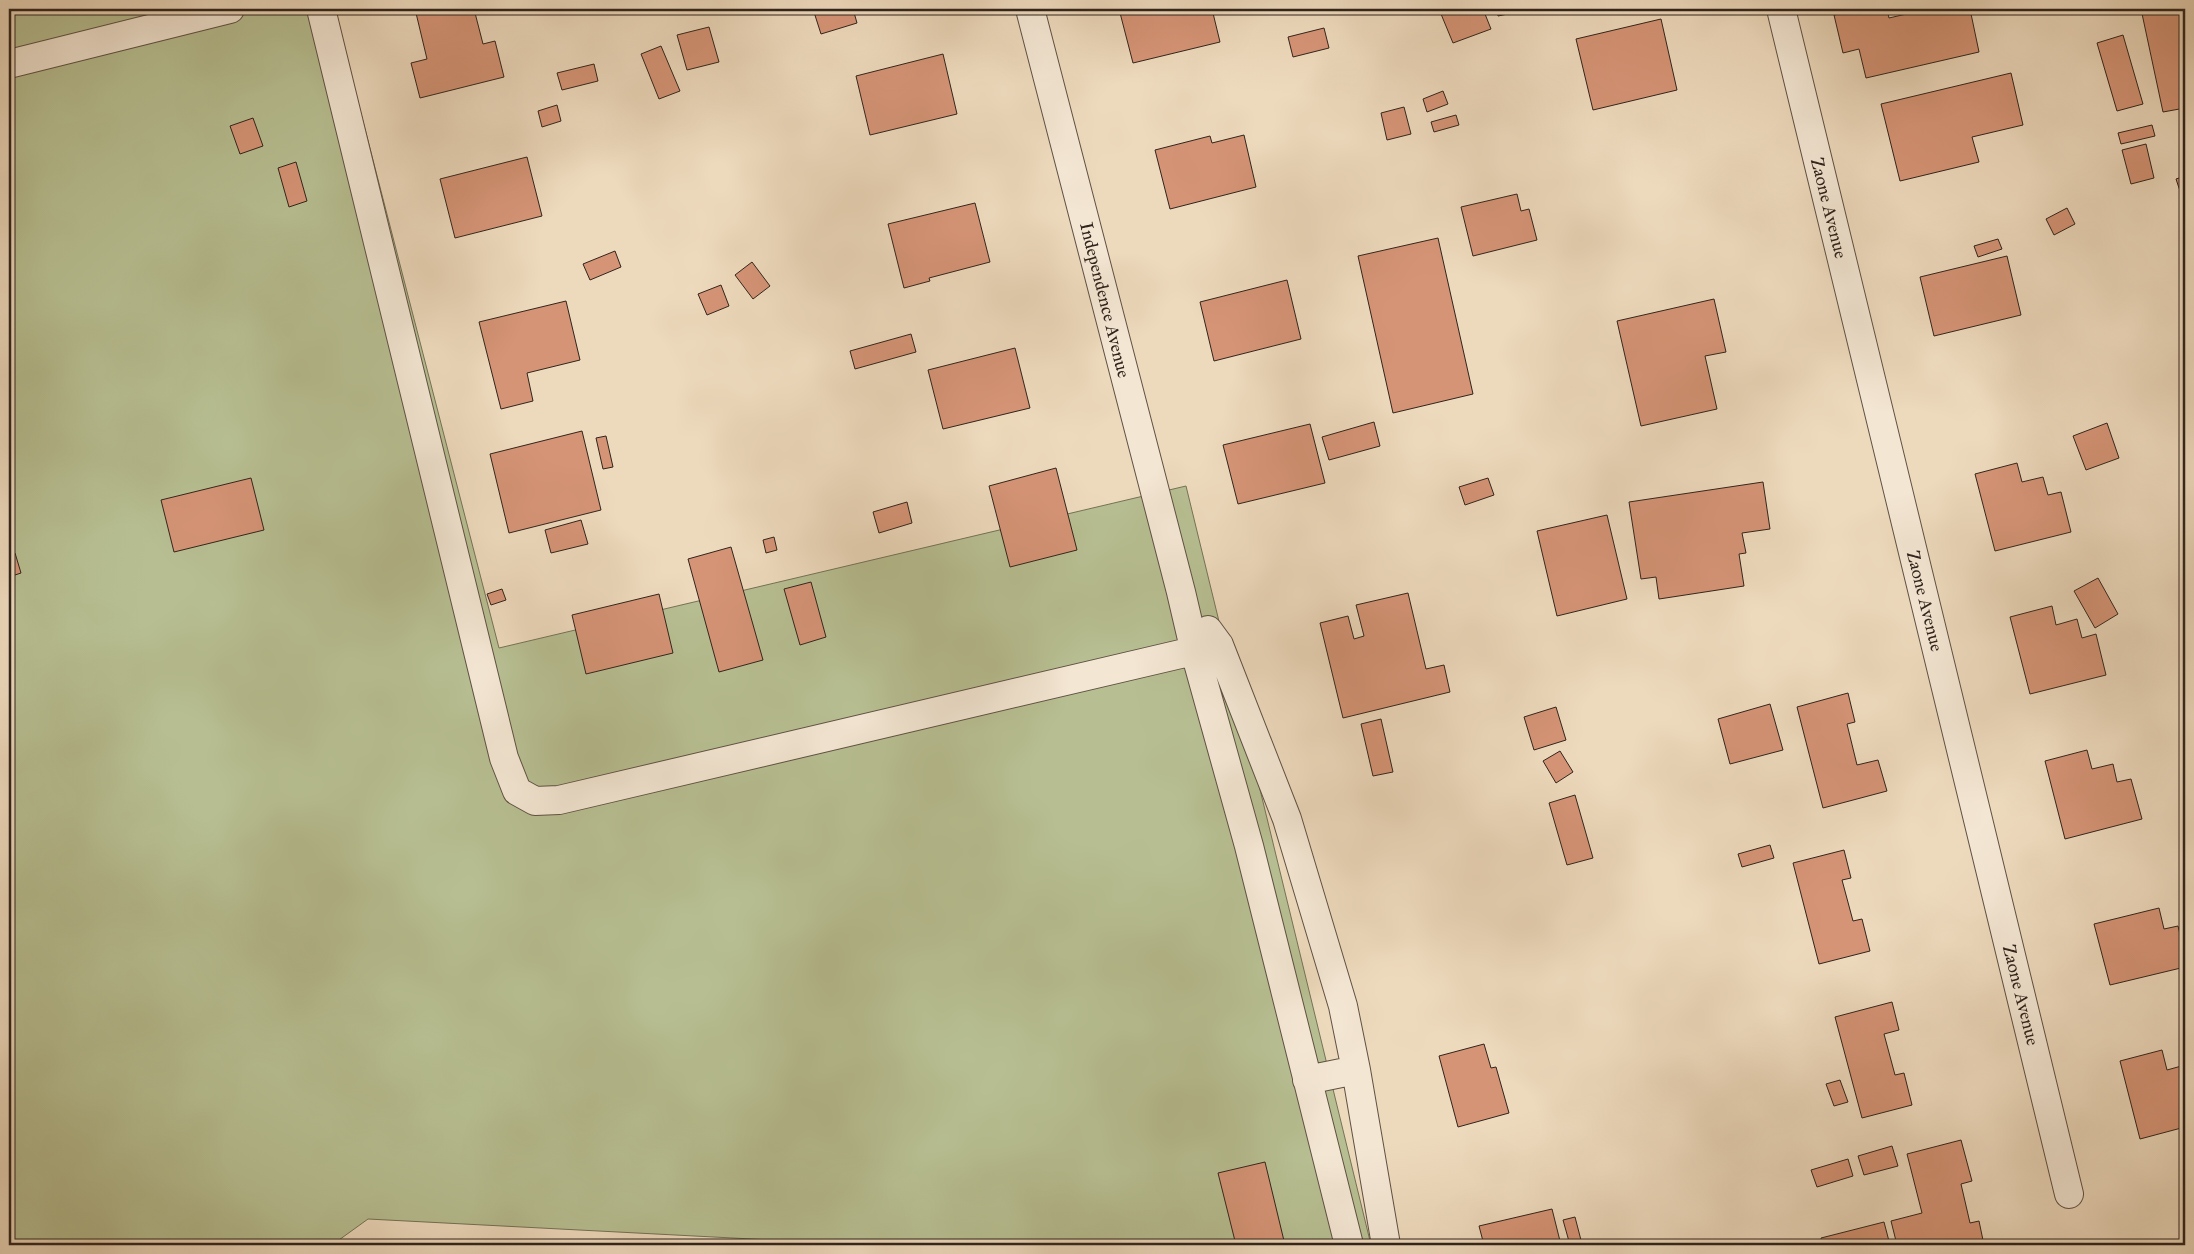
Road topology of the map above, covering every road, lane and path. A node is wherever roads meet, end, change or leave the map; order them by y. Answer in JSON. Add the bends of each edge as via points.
{"nodes":[{"id":1,"x":230,"y":9,"type":"edge"},
{"id":2,"x":321,"y":9,"type":"edge"},
{"id":3,"x":1030,"y":9,"type":"edge"},
{"id":4,"x":1781,"y":9,"type":"edge"},
{"id":5,"x":9,"y":64,"type":"edge"},
{"id":6,"x":1207,"y":649,"type":"junction"},
{"id":7,"x":1356,"y":1070,"type":"junction"},
{"id":8,"x":1307,"y":1080,"type":"junction"},
{"id":9,"x":2069,"y":1194,"type":"dead end"},
{"id":10,"x":1349,"y":1245,"type":"edge"},
{"id":11,"x":1386,"y":1245,"type":"edge"}],
"edges":[{"from":1,"to":5,"type":"street"},
{"from":2,"to":6,"type":"street","via":[[504,758],[517,791],[535,800],[559,800]]},
{"from":3,"to":6,"type":"street","name":"Independence Avenue","via":[[1181,592]]},
{"from":4,"to":9,"type":"street","name":"Zaone Avenue"},
{"from":6,"to":7,"type":"street","via":[[1287,819],[1343,1006]]},
{"from":6,"to":8,"type":"street","via":[[1249,846]]},
{"from":7,"to":8,"type":"street"},
{"from":7,"to":11,"type":"street"},
{"from":8,"to":10,"type":"street"}]}
